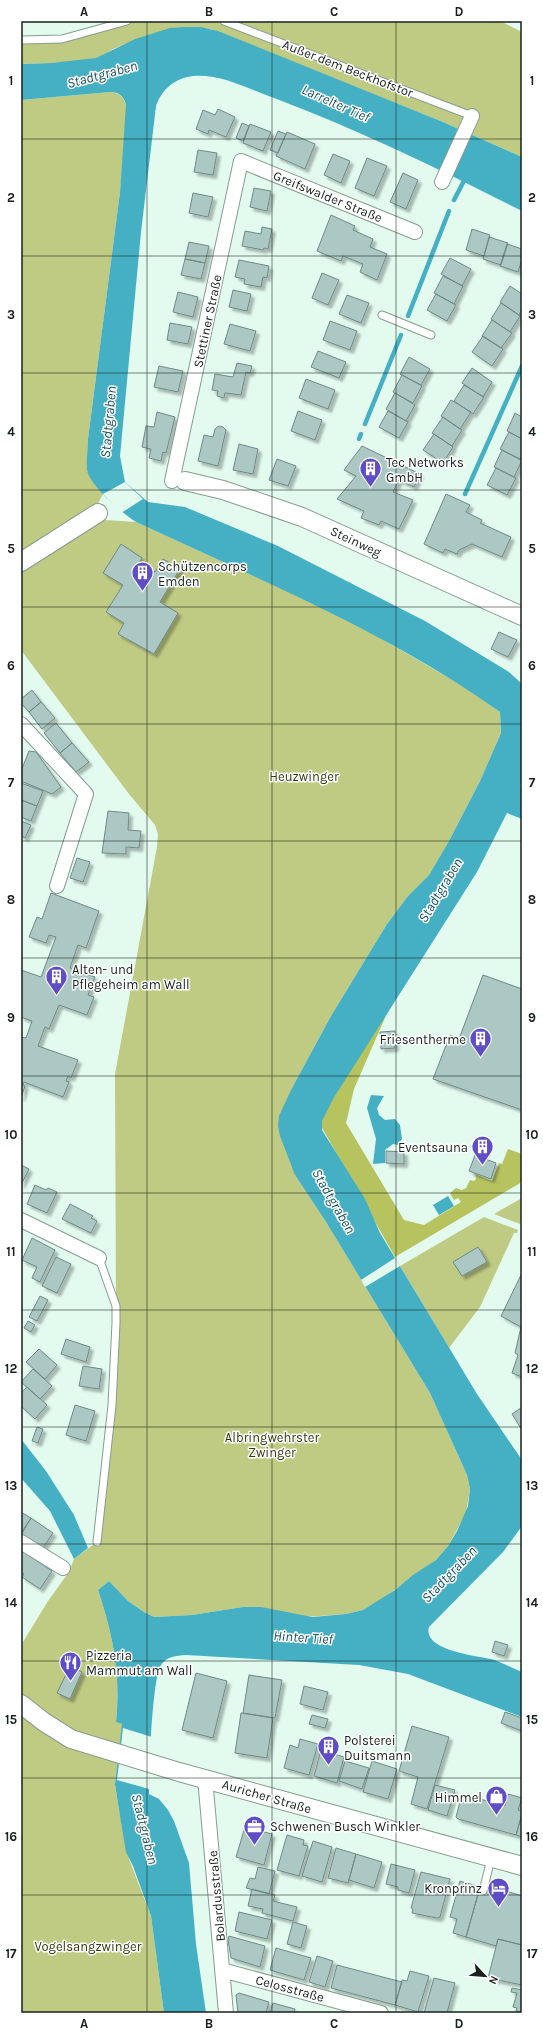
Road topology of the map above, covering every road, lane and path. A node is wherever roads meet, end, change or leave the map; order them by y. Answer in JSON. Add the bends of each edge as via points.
{"nodes":[{"id":1,"x":127,"y":21,"type":"edge"},
{"id":2,"x":224,"y":21,"type":"edge"},
{"id":3,"x":21,"y":40,"type":"edge"},
{"id":4,"x":469,"y":121,"type":"joint"},
{"id":5,"x":241,"y":162,"type":"joint"},
{"id":6,"x":442,"y":182,"type":"dead end"},
{"id":7,"x":415,"y":232,"type":"dead end"},
{"id":8,"x":382,"y":315,"type":"dead end"},
{"id":9,"x":431,"y":335,"type":"dead end"},
{"id":10,"x":179,"y":481,"type":"joint"},
{"id":11,"x":98,"y":513,"type":"dead end"},
{"id":12,"x":21,"y":562,"type":"edge"},
{"id":13,"x":522,"y":616,"type":"edge"},
{"id":14,"x":21,"y":726,"type":"edge"},
{"id":15,"x":57,"y":886,"type":"dead end"},
{"id":16,"x":21,"y":1220,"type":"edge"},
{"id":17,"x":99,"y":1258,"type":"joint"},
{"id":18,"x":21,"y":1542,"type":"edge"},
{"id":19,"x":97,"y":1542,"type":"dead end"},
{"id":20,"x":63,"y":1568,"type":"dead end"},
{"id":21,"x":21,"y":1704,"type":"edge"},
{"id":22,"x":205,"y":1778,"type":"junction"},
{"id":23,"x":491,"y":1858,"type":"junction"},
{"id":24,"x":522,"y":1866,"type":"edge"},
{"id":25,"x":482,"y":1891,"type":"dead end"},
{"id":26,"x":222,"y":1970,"type":"junction"},
{"id":27,"x":226,"y":2013,"type":"edge"},
{"id":28,"x":381,"y":2013,"type":"edge"}],
"edges":[{"from":1,"to":3,"type":"lane","via":[[62,39]]},
{"from":2,"to":4,"type":"lane","name":"Außer dem Beckhofstor"},
{"from":4,"to":6,"type":"street"},
{"from":5,"to":7,"type":"street","name":"Greifswalder Straße"},
{"from":5,"to":10,"type":"street","name":"Stettiner Straße"},
{"from":8,"to":9,"type":"lane"},
{"from":10,"to":13,"type":"street","name":"Steinweg","via":[[223,490],[302,517]]},
{"from":11,"to":12,"type":"street"},
{"from":14,"to":15,"type":"street","via":[[86,794]]},
{"from":16,"to":17,"type":"street"},
{"from":17,"to":19,"type":"lane","via":[[116,1306],[116,1323],[112,1405]]},
{"from":18,"to":20,"type":"street"},
{"from":21,"to":22,"type":"street","name":"Auricher Straße","via":[[71,1739]]},
{"from":22,"to":23,"type":"street","name":"Auricher Straße"},
{"from":22,"to":26,"type":"street","name":"Bolardusstraße"},
{"from":23,"to":24,"type":"street","name":"Auricher Straße"},
{"from":23,"to":25,"type":"lane"},
{"from":26,"to":27,"type":"street","name":"Bolardusstraße"},
{"from":26,"to":28,"type":"street","name":"Celosstraße"}]}
